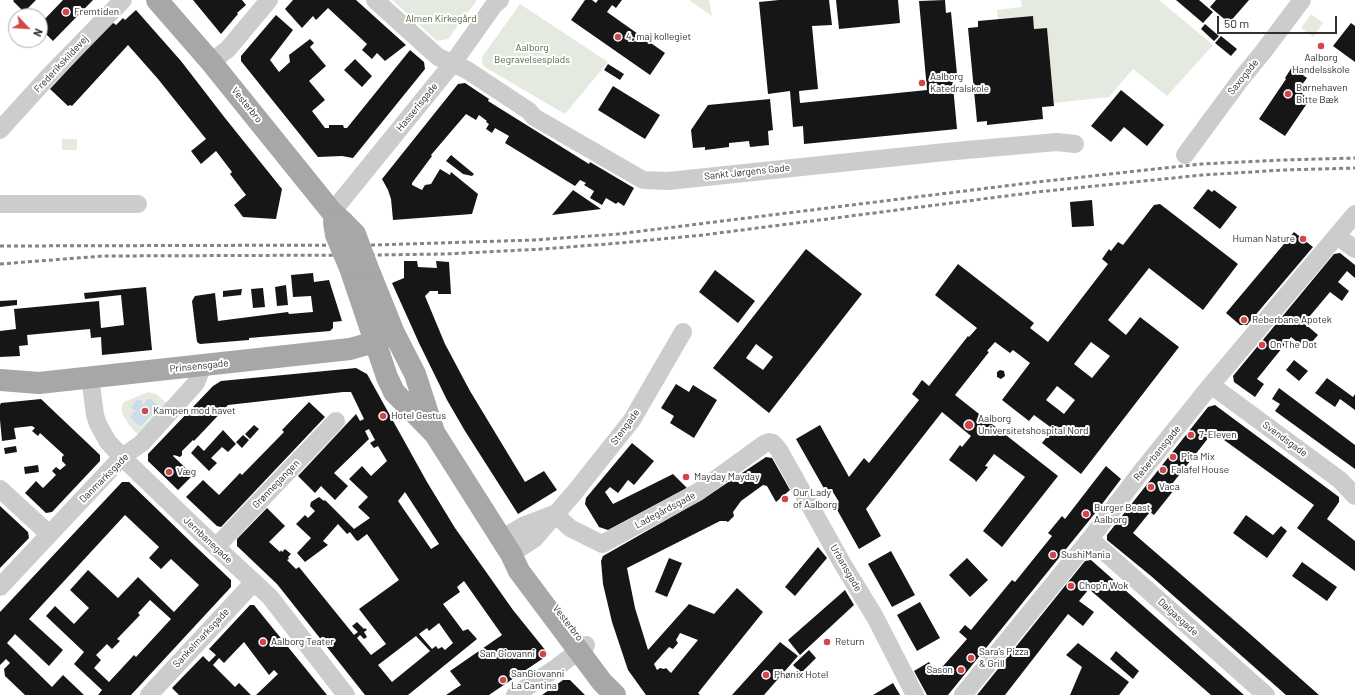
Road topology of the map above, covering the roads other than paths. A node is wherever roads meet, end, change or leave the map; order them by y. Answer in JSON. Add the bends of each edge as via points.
{"nodes":[{"id":1,"x":123,"y":0,"type":"edge"},
{"id":2,"x":157,"y":0,"type":"edge"},
{"id":3,"x":269,"y":0,"type":"edge"},
{"id":4,"x":375,"y":0,"type":"edge"},
{"id":5,"x":500,"y":0,"type":"edge"},
{"id":6,"x":1302,"y":0,"type":"edge"},
{"id":7,"x":211,"y":62,"type":"junction"},
{"id":8,"x":452,"y":63,"type":"junction"},
{"id":9,"x":0,"y":130,"type":"edge"},
{"id":10,"x":1075,"y":144,"type":"dead end"},
{"id":11,"x":1185,"y":155,"type":"dead end"},
{"id":12,"x":0,"y":204,"type":"edge"},
{"id":13,"x":138,"y":204,"type":"dead end"},
{"id":14,"x":1355,"y":214,"type":"edge"},
{"id":15,"x":336,"y":219,"type":"junction"},
{"id":16,"x":1337,"y":236,"type":"junction"},
{"id":17,"x":1355,"y":249,"type":"edge"},
{"id":18,"x":683,"y":332,"type":"dead end"},
{"id":19,"x":385,"y":338,"type":"junction"},
{"id":20,"x":203,"y":365,"type":"junction"},
{"id":21,"x":90,"y":377,"type":"junction"},
{"id":22,"x":0,"y":380,"type":"edge"},
{"id":23,"x":1211,"y":385,"type":"junction"},
{"id":24,"x":336,"y":421,"type":"dead end"},
{"id":25,"x":773,"y":443,"type":"joint"},
{"id":26,"x":122,"y":457,"type":"junction"},
{"id":27,"x":0,"y":489,"type":"edge"},
{"id":28,"x":1355,"y":496,"type":"edge"},
{"id":29,"x":555,"y":514,"type":"junction"},
{"id":30,"x":49,"y":534,"type":"junction"},
{"id":31,"x":1090,"y":539,"type":"junction"},
{"id":32,"x":506,"y":546,"type":"junction"},
{"id":33,"x":216,"y":547,"type":"junction"},
{"id":34,"x":254,"y":582,"type":"junction"},
{"id":35,"x":0,"y":587,"type":"edge"},
{"id":36,"x":582,"y":648,"type":"junction"},
{"id":37,"x":149,"y":695,"type":"edge"},
{"id":38,"x":346,"y":695,"type":"edge"},
{"id":39,"x":515,"y":695,"type":"edge"},
{"id":40,"x":615,"y":695,"type":"edge"},
{"id":41,"x":624,"y":695,"type":"edge"},
{"id":42,"x":915,"y":695,"type":"edge"},
{"id":43,"x":963,"y":695,"type":"edge"},
{"id":44,"x":1266,"y":695,"type":"edge"}],
"edges":[{"from":1,"to":9,"type":"street","name":"Frederikskildevej"},
{"from":2,"to":7,"type":"main road","name":"Vesterbro"},
{"from":3,"to":7,"type":"street","via":[[228,48]]},
{"from":4,"to":8,"type":"street","name":"Sankt Jørgens Gade","via":[[438,57]]},
{"from":5,"to":8,"type":"street","name":"Hasserisgade"},
{"from":6,"to":11,"type":"street","name":"Saxogade"},
{"from":7,"to":15,"type":"main road","name":"Vesterbro"},
{"from":8,"to":10,"type":"street","name":"Sankt Jørgens Gade","via":[[529,110],[534,117],[643,180],[668,181],[1057,142]]},
{"from":8,"to":15,"type":"street","name":"Hasserisgade"},
{"from":12,"to":13,"type":"street"},
{"from":14,"to":16,"type":"street","name":"Reberbansgade"},
{"from":15,"to":19,"type":"main road","name":"Vesterbro","bridge":true,"via":[[355,234],[358,267]]},
{"from":16,"to":17,"type":"street"},
{"from":16,"to":23,"type":"street","name":"Reberbansgade"},
{"from":18,"to":29,"type":"street","name":"Stengade","via":[[632,420]]},
{"from":19,"to":20,"type":"main road","name":"Prinsensgade","via":[[350,350]]},
{"from":19,"to":32,"type":"main road","name":"Vesterbro","via":[[387,377],[394,392],[435,434]]},
{"from":20,"to":21,"type":"main road","name":"Prinsensgade"},
{"from":20,"to":26,"type":"street","name":"Danmarksgade","via":[[196,383],[142,443]]},
{"from":21,"to":22,"type":"main road","name":"Prinsensgade","via":[[39,383]]},
{"from":21,"to":26,"type":"street","name":"Jernbanegade","via":[[98,424],[107,440]]},
{"from":23,"to":28,"type":"street","name":"Svendsgade","via":[[1340,480]]},
{"from":23,"to":31,"type":"street","name":"Reberbansgade"},
{"from":24,"to":33,"type":"street","name":"Grønnegangen"},
{"from":25,"to":29,"type":"street","name":"Ladegårdsgade","via":[[764,444],[698,492],[602,544],[570,528]]},
{"from":25,"to":42,"type":"street","name":"Urbansgade","via":[[780,450],[875,617]]},
{"from":26,"to":30,"type":"street","name":"Danmarksgade"},
{"from":26,"to":33,"type":"street","name":"Jernbanegade"},
{"from":27,"to":30,"type":"street"},
{"from":29,"to":32,"type":"street","name":"Stengade","via":[[534,539]]},
{"from":30,"to":35,"type":"street","name":"Danmarksgade"},
{"from":31,"to":43,"type":"street","name":"Reberbansgade"},
{"from":31,"to":44,"type":"street","name":"Dalgasgade"},
{"from":32,"to":36,"type":"main road","name":"Vesterbro","via":[[519,571]]},
{"from":33,"to":34,"type":"street","name":"Jernbanegade"},
{"from":34,"to":37,"type":"street","name":"Sankelmarksgade"},
{"from":34,"to":38,"type":"street","name":"Jernbanegade","via":[[280,608]]},
{"from":36,"to":39,"type":"street"},
{"from":36,"to":40,"type":"main road","name":"Vesterbro","via":[[602,682]]},
{"from":36,"to":41,"type":"main road","name":"Vesterbro","via":[[605,668]]}]}
